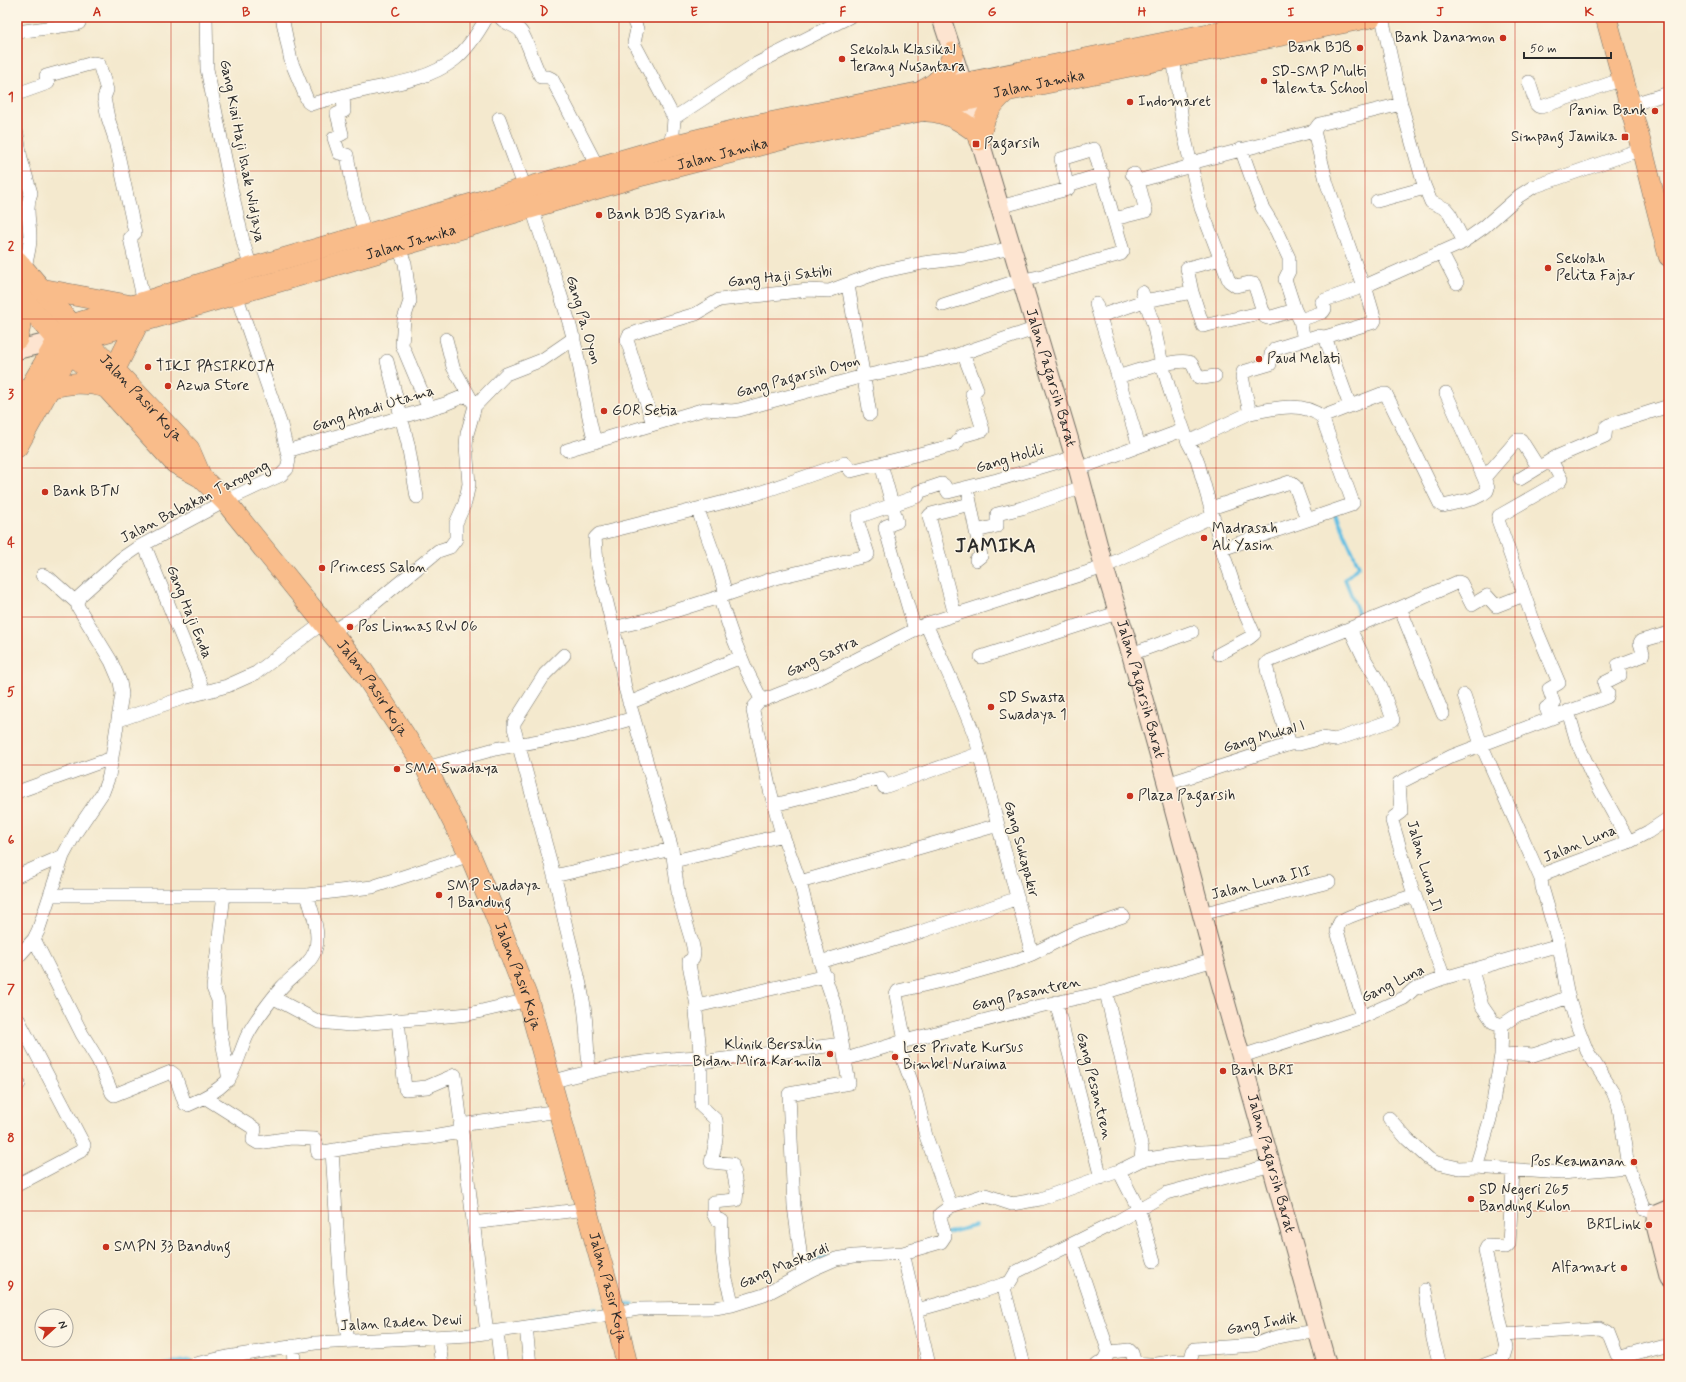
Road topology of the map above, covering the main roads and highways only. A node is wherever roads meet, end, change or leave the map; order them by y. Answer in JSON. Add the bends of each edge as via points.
{"nodes":[{"id":1,"x":1293,"y":17,"type":"edge"},
{"id":2,"x":1371,"y":17,"type":"edge"},
{"id":3,"x":1595,"y":17,"type":"edge"},
{"id":4,"x":1606,"y":17,"type":"edge"},
{"id":5,"x":1612,"y":39,"type":"junction"},
{"id":6,"x":1001,"y":84,"type":"junction"},
{"id":7,"x":918,"y":103,"type":"junction"},
{"id":8,"x":1669,"y":256,"type":"edge"},
{"id":9,"x":21,"y":265,"type":"edge"},
{"id":10,"x":41,"y":289,"type":"junction"},
{"id":11,"x":17,"y":292,"type":"edge"},
{"id":12,"x":137,"y":310,"type":"junction"},
{"id":13,"x":17,"y":339,"type":"edge"},
{"id":14,"x":71,"y":339,"type":"junction"},
{"id":15,"x":115,"y":369,"type":"junction"},
{"id":16,"x":48,"y":388,"type":"junction"},
{"id":17,"x":106,"y":388,"type":"junction"},
{"id":18,"x":17,"y":410,"type":"edge"},
{"id":19,"x":17,"y":447,"type":"edge"},
{"id":20,"x":201,"y":477,"type":"junction"},
{"id":21,"x":627,"y":1365,"type":"edge"}],
"edges":[{"from":1,"to":6,"type":"main road","name":"Jalan Jamika"},
{"from":2,"to":6,"type":"main road","name":"Jalan Jamika","via":[[1173,57]]},
{"from":3,"to":5,"type":"main road"},
{"from":4,"to":5,"type":"main road"},
{"from":5,"to":8,"type":"main road"},
{"from":6,"to":7,"type":"main road","name":"Jalan Jamika"},
{"from":6,"to":7,"type":"main road","via":[[973,72],[954,56],[942,78]]},
{"from":6,"to":7,"type":"main road","via":[[978,136],[960,120],[934,112]]},
{"from":7,"to":12,"type":"main road","name":"Jalan Jamika","via":[[642,175],[234,294]]},
{"from":7,"to":12,"type":"main road","name":"Jalan Jamika","via":[[749,127],[668,147],[251,268]]},
{"from":9,"to":10,"type":"main road"},
{"from":10,"to":12,"type":"main road"},
{"from":10,"to":14,"type":"main road"},
{"from":11,"to":13,"type":"main road","via":[[22,308],[22,324]]},
{"from":11,"to":14,"type":"main road"},
{"from":12,"to":14,"type":"main road","name":"Jalan Jamika"},
{"from":12,"to":15,"type":"main road"},
{"from":14,"to":15,"type":"main road","name":"Jalan Pasir Koja"},
{"from":14,"to":16,"type":"main road"},
{"from":14,"to":17,"type":"main road","name":"Jalan Pasir Koja"},
{"from":14,"to":18,"type":"main road"},
{"from":15,"to":20,"type":"main road","name":"Jalan Pasir Koja","via":[[189,450]]},
{"from":16,"to":17,"type":"main road","via":[[68,383],[88,383]]},
{"from":16,"to":19,"type":"main road"},
{"from":17,"to":20,"type":"main road","name":"Jalan Pasir Koja","via":[[175,463]]},
{"from":20,"to":21,"type":"main road","name":"Jalan Pasir Koja","via":[[224,501],[362,670],[426,768],[470,855],[528,1000],[615,1312]]}]}
